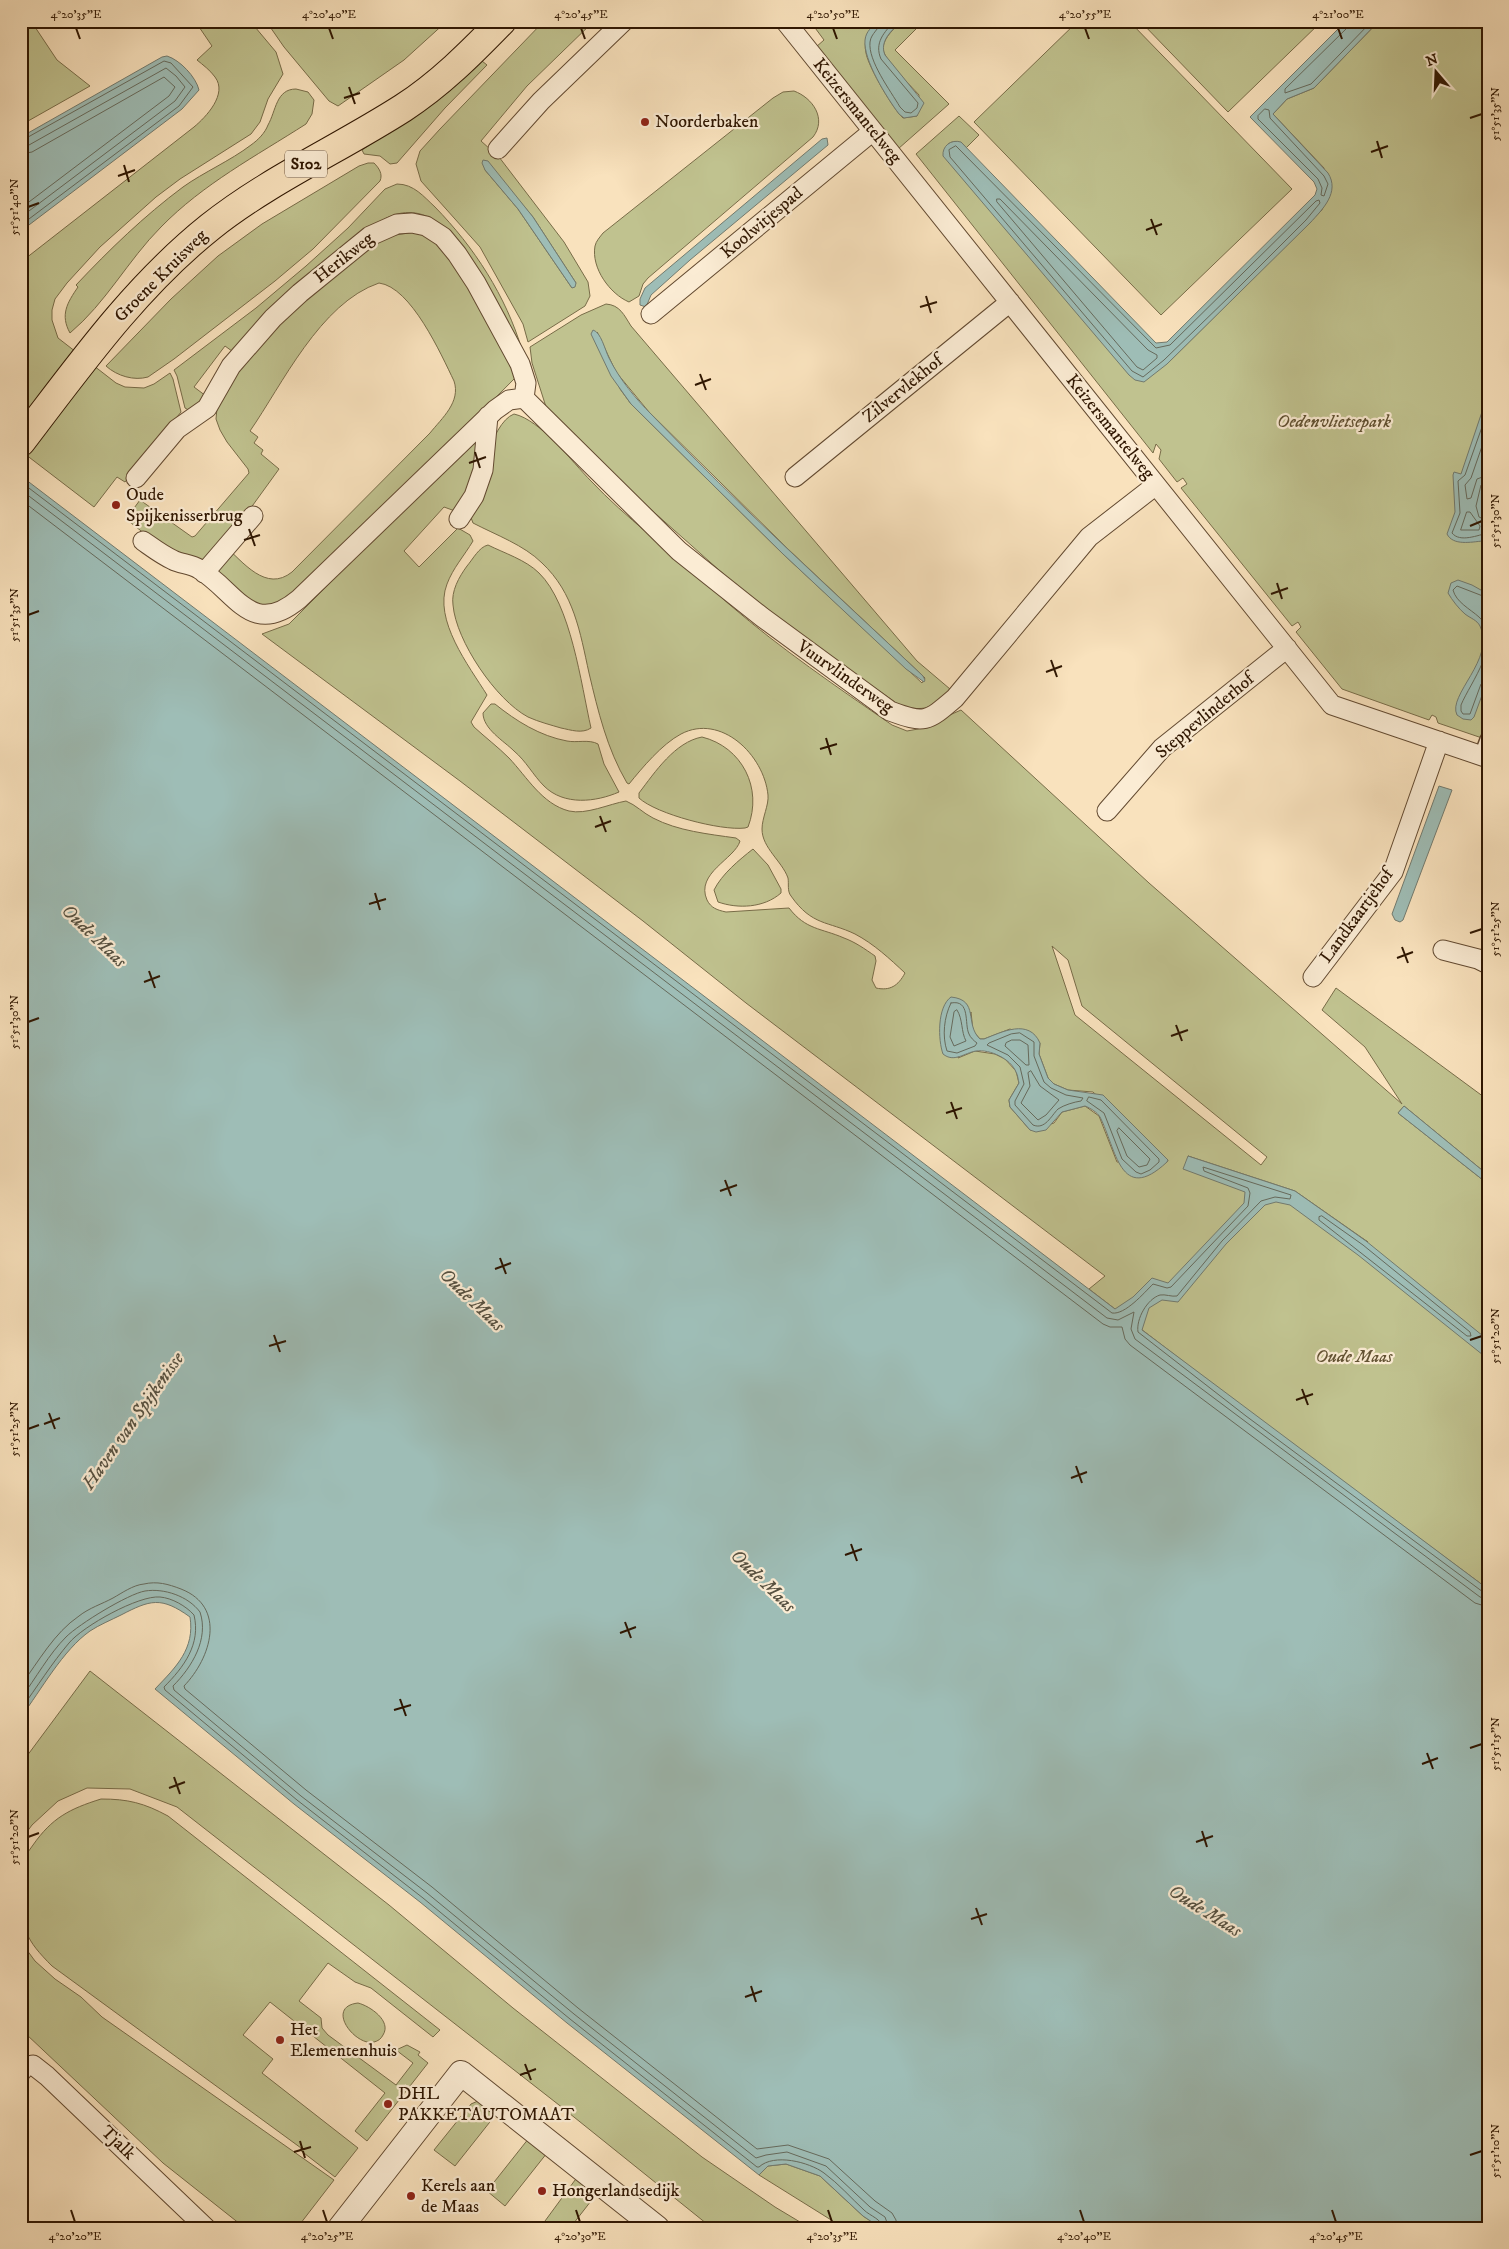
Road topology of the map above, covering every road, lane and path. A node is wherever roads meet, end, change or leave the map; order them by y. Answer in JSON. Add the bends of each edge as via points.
{"nodes":[{"id":1,"x":502,"y":21,"type":"edge"},
{"id":2,"x":624,"y":21,"type":"edge"},
{"id":3,"x":785,"y":21,"type":"edge"},
{"id":4,"x":873,"y":131,"type":"junction"},
{"id":5,"x":498,"y":149,"type":"dead end"},
{"id":6,"x":1010,"y":302,"type":"junction"},
{"id":7,"x":652,"y":314,"type":"dead end"},
{"id":8,"x":524,"y":398,"type":"junction"},
{"id":9,"x":488,"y":416,"type":"junction"},
{"id":10,"x":21,"y":442,"type":"edge"},
{"id":11,"x":795,"y":477,"type":"dead end"},
{"id":12,"x":136,"y":478,"type":"dead end"},
{"id":13,"x":1156,"y":485,"type":"junction"},
{"id":14,"x":253,"y":516,"type":"dead end"},
{"id":15,"x":459,"y":520,"type":"dead end"},
{"id":16,"x":143,"y":541,"type":"dead end"},
{"id":17,"x":204,"y":573,"type":"junction"},
{"id":18,"x":1287,"y":648,"type":"junction"},
{"id":19,"x":1439,"y":741,"type":"junction"},
{"id":20,"x":1486,"y":751,"type":"edge"},
{"id":21,"x":1107,"y":811,"type":"dead end"},
{"id":22,"x":1443,"y":950,"type":"dead end"},
{"id":23,"x":1488,"y":964,"type":"edge"},
{"id":24,"x":1313,"y":976,"type":"dead end"},
{"id":25,"x":23,"y":2067,"type":"edge"},
{"id":26,"x":206,"y":2228,"type":"edge"},
{"id":27,"x":340,"y":2228,"type":"edge"},
{"id":28,"x":657,"y":2228,"type":"edge"}],
"edges":[{"from":1,"to":10,"type":"main road","name":"Groene Kruisweg","number":"S102","via":[[469,54],[410,103],[257,194],[184,248],[105,332]]},
{"from":2,"to":5,"type":"street","via":[[541,101]]},
{"from":3,"to":4,"type":"street","name":"Keizersmantelweg"},
{"from":4,"to":6,"type":"street","name":"Keizersmantelweg"},
{"from":4,"to":7,"type":"street","name":"Koolwitjespad"},
{"from":6,"to":11,"type":"street","name":"Zilvervlekhof"},
{"from":6,"to":13,"type":"street","name":"Keizersmantelweg"},
{"from":8,"to":9,"type":"street","via":[[509,400]]},
{"from":8,"to":12,"type":"street","name":"Herikweg","via":[[526,383],[520,364],[476,282],[457,254],[443,237],[426,226],[397,224],[370,236],[300,293],[249,344],[218,386],[207,408],[182,424]]},
{"from":8,"to":13,"type":"street","name":"Vuurvlinderweg","via":[[679,551],[890,711],[912,720],[930,719],[955,698],[1089,537]]},
{"from":9,"to":15,"type":"street","via":[[483,470],[474,496]]},
{"from":9,"to":17,"type":"street","via":[[286,609],[272,615],[243,607]]},
{"from":13,"to":18,"type":"street","name":"Keizersmantelweg"},
{"from":14,"to":17,"type":"street"},
{"from":16,"to":17,"type":"street","via":[[170,559]]},
{"from":18,"to":19,"type":"street","name":"Keizersmantelweg","via":[[1332,705]]},
{"from":18,"to":21,"type":"street","name":"Steppevlinderhof","via":[[1162,748]]},
{"from":19,"to":20,"type":"street","name":"Keizersmantelweg"},
{"from":19,"to":24,"type":"street","name":"Landkaartjehof","via":[[1393,872]]},
{"from":22,"to":23,"type":"street"},
{"from":25,"to":26,"type":"street","name":"Tjalk","via":[[33,2065],[48,2076]]},
{"from":27,"to":28,"type":"street","via":[[461,2074]]}]}
